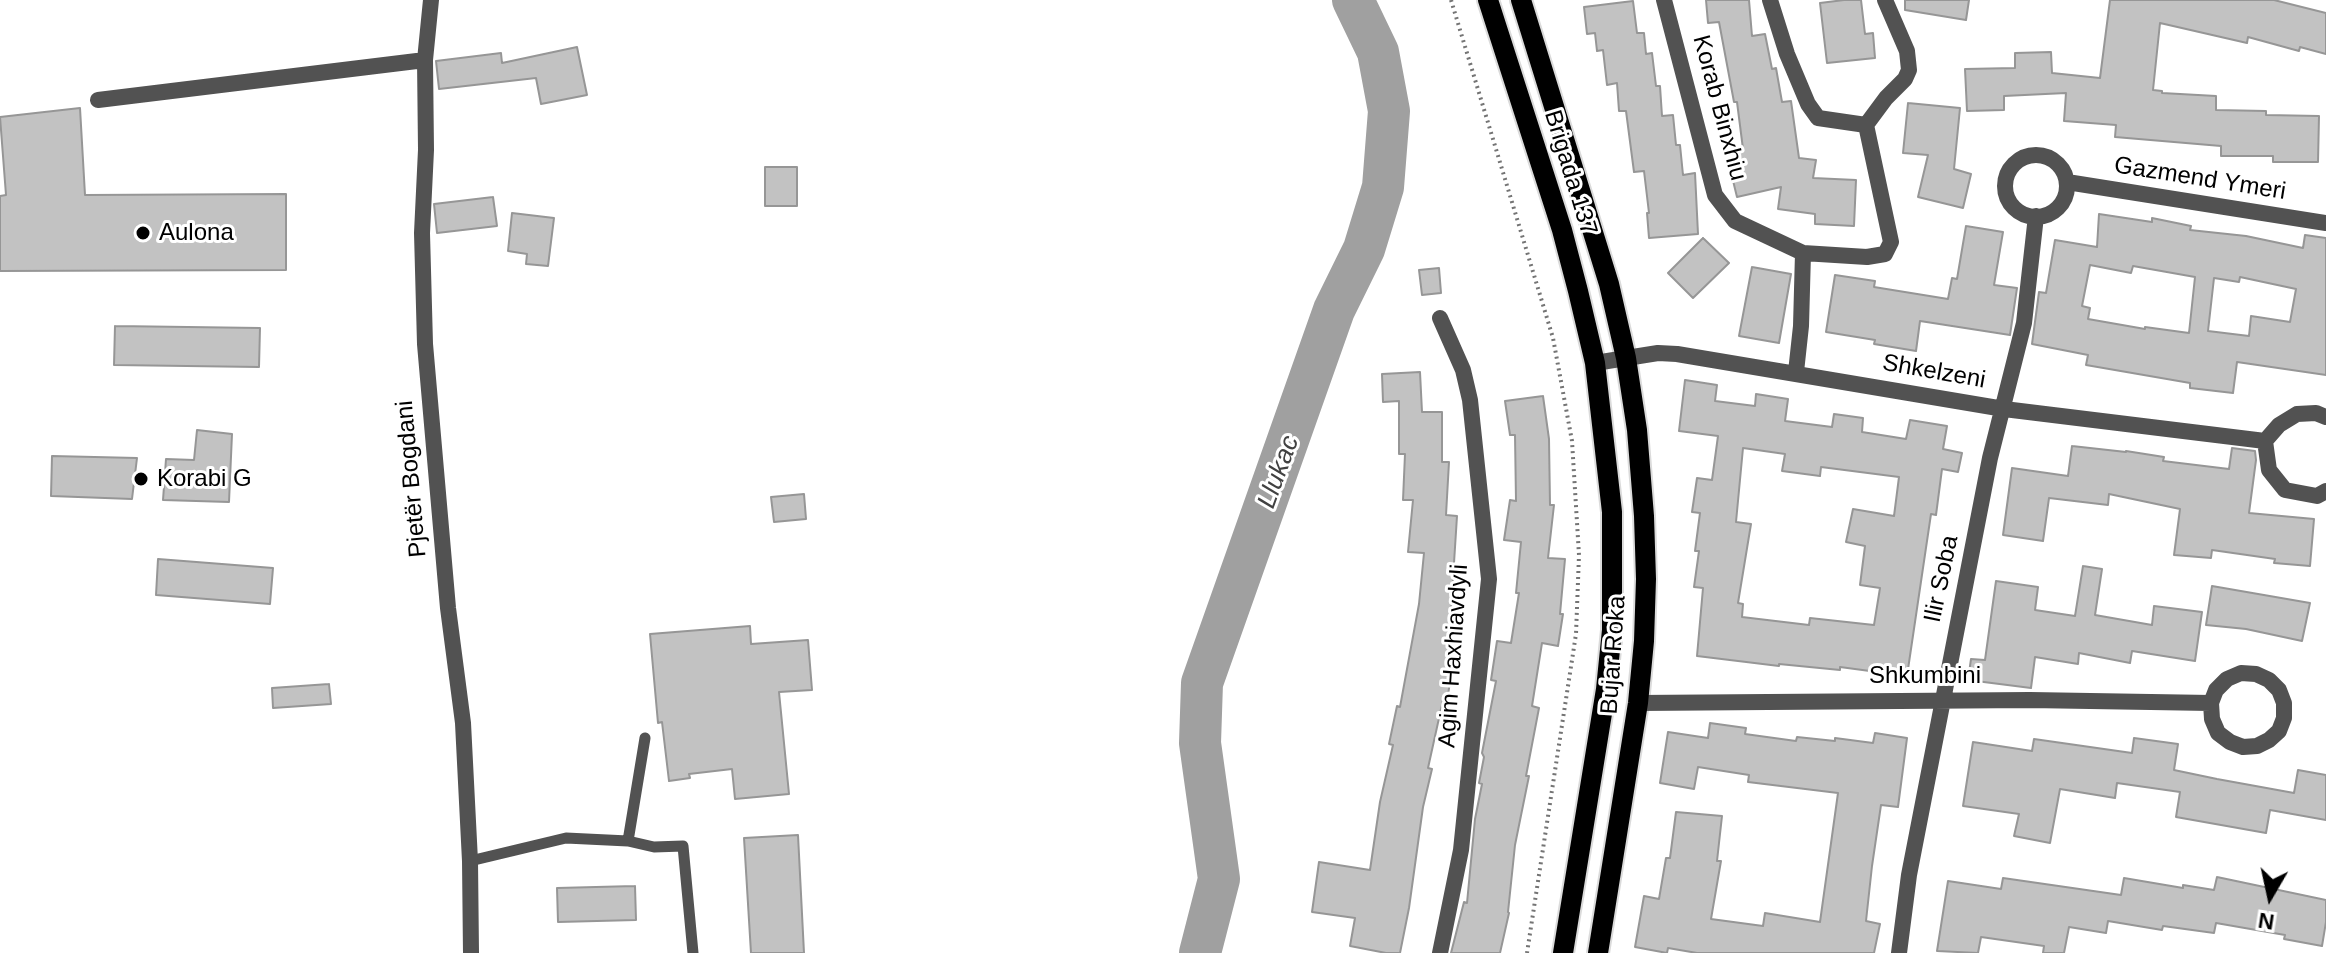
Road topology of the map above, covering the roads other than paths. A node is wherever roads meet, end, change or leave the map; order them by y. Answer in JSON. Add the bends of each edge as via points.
{"nodes":[{"id":1,"x":431,"y":0,"type":"edge"},
{"id":2,"x":1488,"y":0,"type":"edge"},
{"id":3,"x":1521,"y":0,"type":"edge"},
{"id":4,"x":1664,"y":0,"type":"edge"},
{"id":5,"x":1770,"y":0,"type":"edge"},
{"id":6,"x":1885,"y":0,"type":"edge"},
{"id":7,"x":425,"y":60,"type":"junction"},
{"id":8,"x":98,"y":100,"type":"dead end"},
{"id":9,"x":1866,"y":125,"type":"junction"},
{"id":10,"x":2067,"y":182,"type":"junction"},
{"id":11,"x":2036,"y":216,"type":"junction"},
{"id":12,"x":2326,"y":223,"type":"edge"},
{"id":13,"x":1803,"y":253,"type":"junction"},
{"id":14,"x":1440,"y":318,"type":"dead end"},
{"id":15,"x":1626,"y":358,"type":"junction"},
{"id":16,"x":1595,"y":363,"type":"junction"},
{"id":17,"x":1796,"y":372,"type":"junction"},
{"id":18,"x":2004,"y":409,"type":"junction"},
{"id":19,"x":2326,"y":417,"type":"edge"},
{"id":20,"x":2265,"y":441,"type":"junction"},
{"id":21,"x":2326,"y":491,"type":"edge"},
{"id":22,"x":1942,"y":700,"type":"junction"},
{"id":23,"x":1638,"y":703,"type":"junction"},
{"id":24,"x":2211,"y":703,"type":"junction"},
{"id":25,"x":645,"y":738,"type":"dead end"},
{"id":26,"x":628,"y":841,"type":"junction"},
{"id":27,"x":470,"y":861,"type":"junction"},
{"id":28,"x":471,"y":953,"type":"edge"},
{"id":29,"x":693,"y":953,"type":"edge"},
{"id":30,"x":1440,"y":953,"type":"edge"},
{"id":31,"x":1563,"y":953,"type":"edge"},
{"id":32,"x":1598,"y":953,"type":"edge"},
{"id":33,"x":1899,"y":953,"type":"edge"}],
"edges":[{"from":1,"to":7,"type":"street","name":"Pjetër Bogdani"},
{"from":2,"to":16,"type":"main road","name":"Brigada 137","via":[[1562,230]]},
{"from":3,"to":15,"type":"main road","name":"Brigada 137","via":[[1598,245]]},
{"from":4,"to":13,"type":"street","name":"Korab Binxhiu","via":[[1715,195],[1735,221]]},
{"from":5,"to":9,"type":"street","via":[[1787,54],[1818,118]]},
{"from":6,"to":9,"type":"street","via":[[1907,51],[1909,70]]},
{"from":7,"to":8,"type":"street"},
{"from":7,"to":27,"type":"street","name":"Pjetër Bogdani","via":[[425,344],[463,723]]},
{"from":9,"to":13,"type":"street","via":[[1891,242],[1885,254],[1867,257]]},
{"from":10,"to":11,"type":"street","via":[[2058,208]]},
{"from":10,"to":11,"type":"street","via":[[2061,167],[2046,156],[2027,156],[2011,166],[2005,184],[2009,202]]},
{"from":10,"to":12,"type":"street","name":"Gazmend Ymeri"},
{"from":11,"to":18,"type":"street","name":"Ilir Soba","via":[[2024,323]]},
{"from":13,"to":17,"type":"street"},
{"from":14,"to":30,"type":"street","name":"Agim Haxhiavdyli","via":[[1470,400],[1489,579],[1461,850]]},
{"from":15,"to":16,"type":"street","name":"Shkelzeni"},
{"from":15,"to":17,"type":"street","name":"Shkelzeni","via":[[1677,354]]},
{"from":15,"to":23,"type":"main road","name":"Bujar Roka","via":[[1644,516],[1646,579]]},
{"from":16,"to":31,"type":"main road","name":"Bujar Roka","via":[[1612,512],[1612,630]]},
{"from":17,"to":18,"type":"street","name":"Shkelzeni"},
{"from":18,"to":20,"type":"street","name":"Shkelzeni"},
{"from":18,"to":22,"type":"street","name":"Ilir Soba"},
{"from":19,"to":20,"type":"street","via":[[2297,414]]},
{"from":20,"to":21,"type":"street","via":[[2269,470],[2285,490],[2317,496]]},
{"from":22,"to":23,"type":"street","name":"Shkumbini"},
{"from":22,"to":24,"type":"street","name":"Shkumbini"},
{"from":22,"to":33,"type":"street","name":"Ilir Soba"},
{"from":23,"to":32,"type":"main road","name":"Bujar Roka"},
{"from":24,"to":24,"type":"street","via":[[2218,733],[2243,747],[2269,740],[2284,718],[2279,690],[2256,674],[2227,679]]},
{"from":25,"to":26,"type":"lane"},
{"from":26,"to":27,"type":"lane","via":[[566,838]]},
{"from":26,"to":29,"type":"lane","via":[[683,846]]},
{"from":27,"to":28,"type":"street","name":"Pjetër Bogdani"}]}
